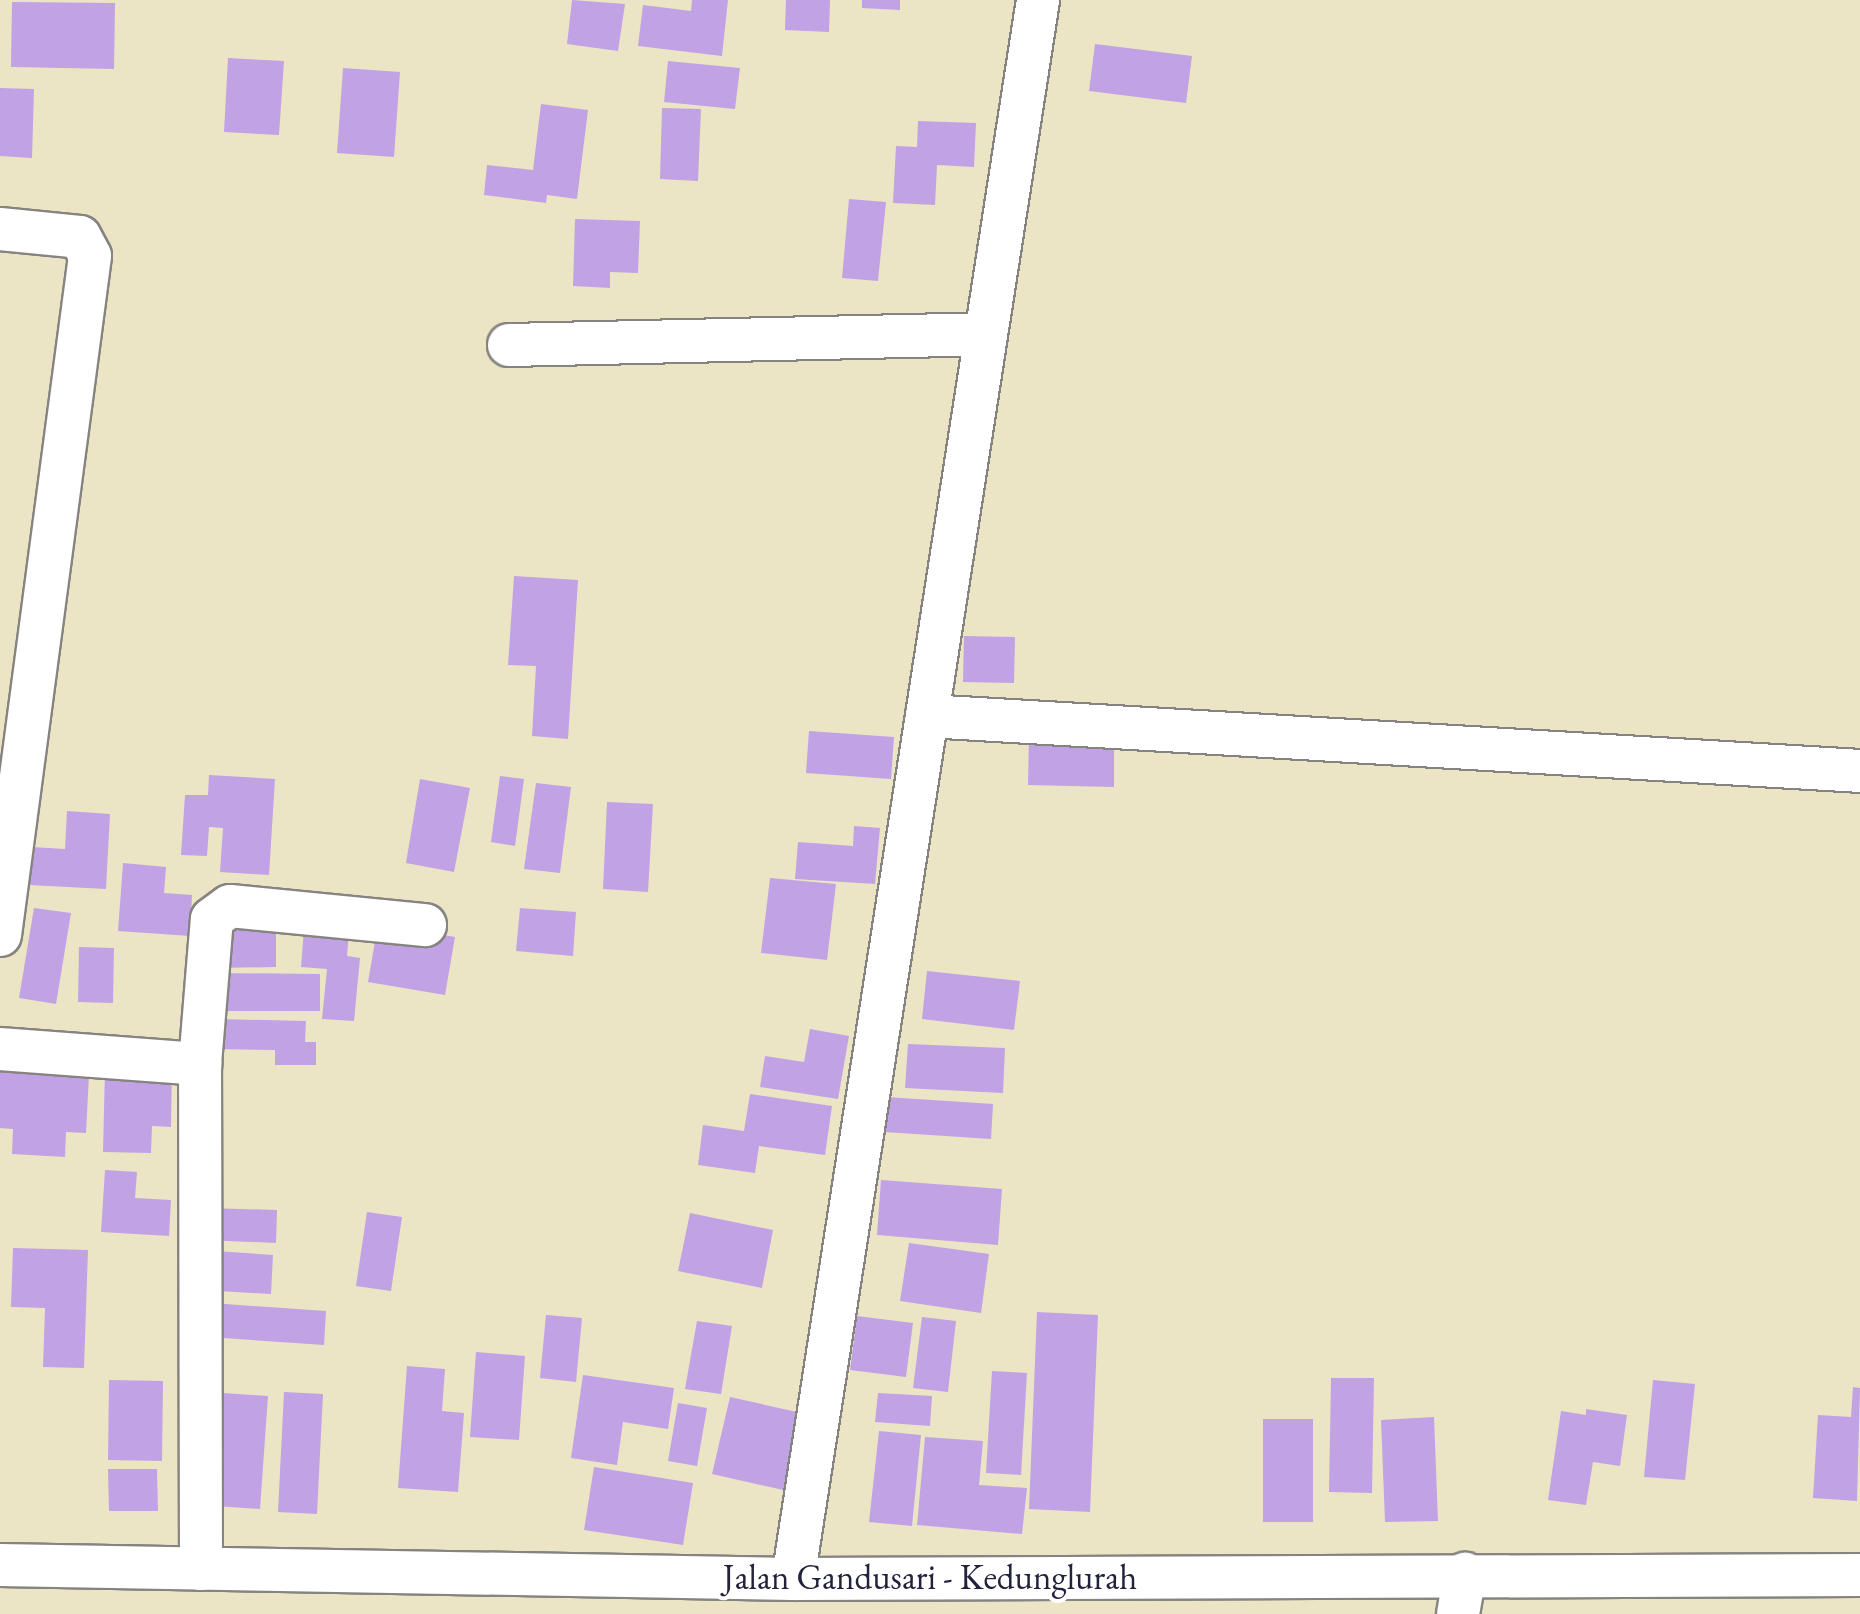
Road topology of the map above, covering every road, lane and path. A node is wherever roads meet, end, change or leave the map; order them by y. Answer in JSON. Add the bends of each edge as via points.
{"nodes":[{"id":1,"x":1038,"y":0,"type":"edge"},
{"id":2,"x":0,"y":229,"type":"edge"},
{"id":3,"x":986,"y":334,"type":"junction"},
{"id":4,"x":509,"y":344,"type":"dead end"},
{"id":5,"x":928,"y":716,"type":"junction"},
{"id":6,"x":1860,"y":771,"type":"edge"},
{"id":7,"x":425,"y":925,"type":"dead end"},
{"id":8,"x":0,"y":935,"type":"edge"},
{"id":9,"x":0,"y":1049,"type":"edge"},
{"id":10,"x":200,"y":1064,"type":"junction"},
{"id":11,"x":0,"y":1566,"type":"edge"},
{"id":12,"x":201,"y":1569,"type":"junction"},
{"id":13,"x":1860,"y":1576,"type":"edge"},
{"id":14,"x":793,"y":1579,"type":"junction"},
{"id":15,"x":1462,"y":1594,"type":"edge"}],
"edges":[{"from":1,"to":3,"type":"street"},
{"from":2,"to":8,"type":"street","via":[[80,237],[90,256]]},
{"from":3,"to":4,"type":"street"},
{"from":3,"to":5,"type":"street"},
{"from":5,"to":6,"type":"street"},
{"from":5,"to":14,"type":"street"},
{"from":7,"to":10,"type":"street","via":[[230,906],[218,912],[212,919]]},
{"from":9,"to":10,"type":"street"},
{"from":10,"to":12,"type":"street"},
{"from":11,"to":12,"type":"street","name":"Jalan Gandusari - Kedunglurah"},
{"from":12,"to":14,"type":"street","name":"Jalan Gandusari - Kedunglurah"},
{"from":13,"to":15,"type":"street","name":"Jalan Gandusari - Kedunglurah"},
{"from":14,"to":15,"type":"street","name":"Jalan Gandusari - Kedunglurah"}]}
